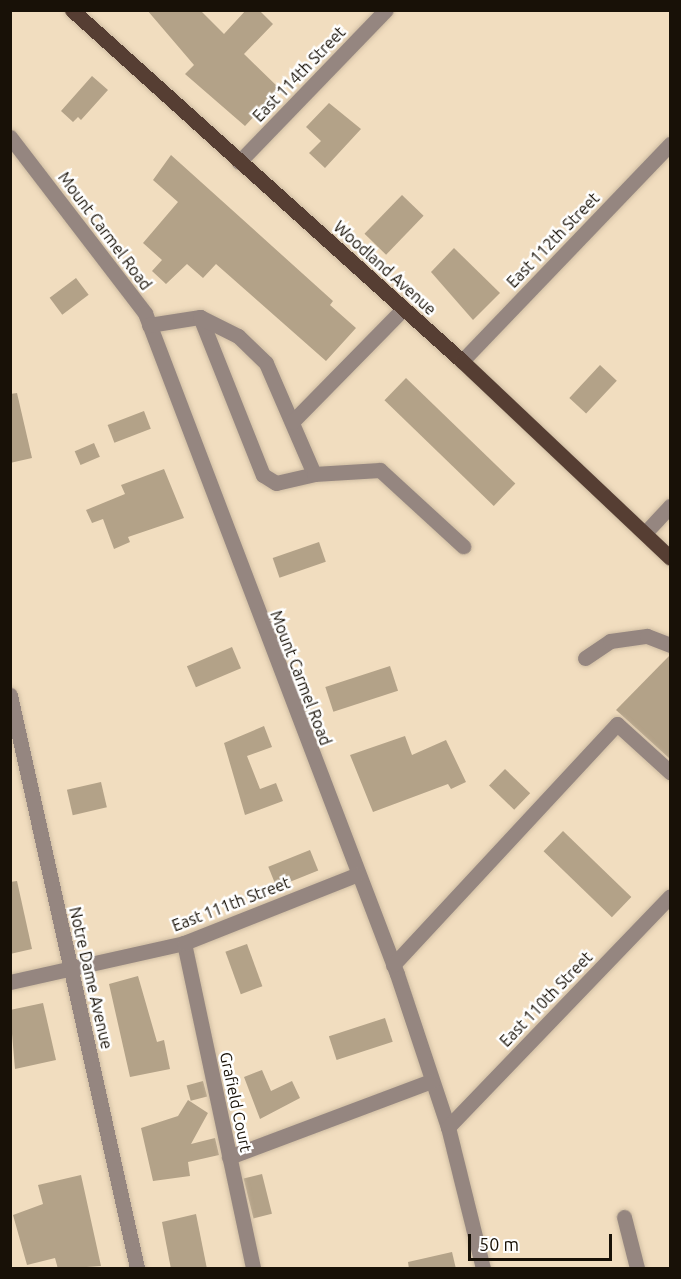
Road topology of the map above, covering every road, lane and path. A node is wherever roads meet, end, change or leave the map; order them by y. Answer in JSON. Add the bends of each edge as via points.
{"nodes":[{"id":1,"x":72,"y":10,"type":"edge"},
{"id":2,"x":386,"y":10,"type":"edge"},
{"id":3,"x":10,"y":136,"type":"edge"},
{"id":4,"x":670,"y":144,"type":"edge"},
{"id":5,"x":239,"y":162,"type":"junction"},
{"id":6,"x":403,"y":309,"type":"junction"},
{"id":7,"x":200,"y":317,"type":"junction"},
{"id":8,"x":149,"y":325,"type":"junction"},
{"id":9,"x":462,"y":361,"type":"junction"},
{"id":10,"x":292,"y":422,"type":"junction"},
{"id":11,"x":314,"y":474,"type":"junction"},
{"id":12,"x":670,"y":506,"type":"edge"},
{"id":13,"x":645,"y":532,"type":"junction"},
{"id":14,"x":463,"y":546,"type":"dead end"},
{"id":15,"x":670,"y":558,"type":"edge"},
{"id":16,"x":670,"y":645,"type":"edge"},
{"id":17,"x":585,"y":658,"type":"dead end"},
{"id":18,"x":10,"y":695,"type":"edge"},
{"id":19,"x":670,"y":772,"type":"edge"},
{"id":20,"x":356,"y":875,"type":"junction"},
{"id":21,"x":670,"y":896,"type":"edge"},
{"id":22,"x":184,"y":944,"type":"junction"},
{"id":23,"x":393,"y":965,"type":"junction"},
{"id":24,"x":70,"y":968,"type":"junction"},
{"id":25,"x":10,"y":982,"type":"edge"},
{"id":26,"x":431,"y":1081,"type":"junction"},
{"id":27,"x":448,"y":1127,"type":"junction"},
{"id":28,"x":229,"y":1157,"type":"junction"},
{"id":29,"x":624,"y":1217,"type":"dead end"},
{"id":30,"x":137,"y":1269,"type":"edge"},
{"id":31,"x":253,"y":1269,"type":"edge"},
{"id":32,"x":483,"y":1269,"type":"edge"},
{"id":33,"x":637,"y":1269,"type":"edge"}],
"edges":[{"from":1,"to":5,"type":"main road","name":"Woodland Avenue"},
{"from":2,"to":5,"type":"street","name":"East 114th Street"},
{"from":3,"to":8,"type":"street","name":"Mount Carmel Road","via":[[145,313]]},
{"from":4,"to":9,"type":"street","name":"East 112th Street"},
{"from":5,"to":6,"type":"main road","name":"Woodland Avenue"},
{"from":6,"to":9,"type":"main road","name":"Woodland Avenue"},
{"from":6,"to":10,"type":"street"},
{"from":7,"to":8,"type":"street"},
{"from":7,"to":10,"type":"street","via":[[238,336],[266,363]]},
{"from":7,"to":11,"type":"street","via":[[263,475],[276,483]]},
{"from":8,"to":20,"type":"street","name":"Mount Carmel Road"},
{"from":9,"to":13,"type":"main road","name":"Woodland Avenue"},
{"from":10,"to":11,"type":"street"},
{"from":11,"to":14,"type":"street","via":[[380,470]]},
{"from":12,"to":13,"type":"street"},
{"from":13,"to":15,"type":"main road","name":"Woodland Avenue"},
{"from":16,"to":17,"type":"street","via":[[647,636],[610,641]]},
{"from":18,"to":24,"type":"street","name":"Notre Dame Avenue"},
{"from":19,"to":23,"type":"street","via":[[617,724]]},
{"from":20,"to":22,"type":"street","name":"East 111th Street"},
{"from":20,"to":23,"type":"street","name":"Mount Carmel Road"},
{"from":21,"to":27,"type":"street","name":"East 110th Street"},
{"from":22,"to":24,"type":"street","name":"East 111th Street"},
{"from":22,"to":28,"type":"street","name":"Grafield Court"},
{"from":23,"to":26,"type":"street","name":"Mount Carmel Road"},
{"from":24,"to":25,"type":"street","name":"East 111th Street"},
{"from":24,"to":30,"type":"street","name":"Notre Dame Avenue"},
{"from":26,"to":27,"type":"street","name":"Mount Carmel Road"},
{"from":26,"to":28,"type":"street"},
{"from":27,"to":32,"type":"street","name":"Mount Carmel Road"},
{"from":28,"to":31,"type":"street","name":"Grafield Court"},
{"from":29,"to":33,"type":"street"}]}
